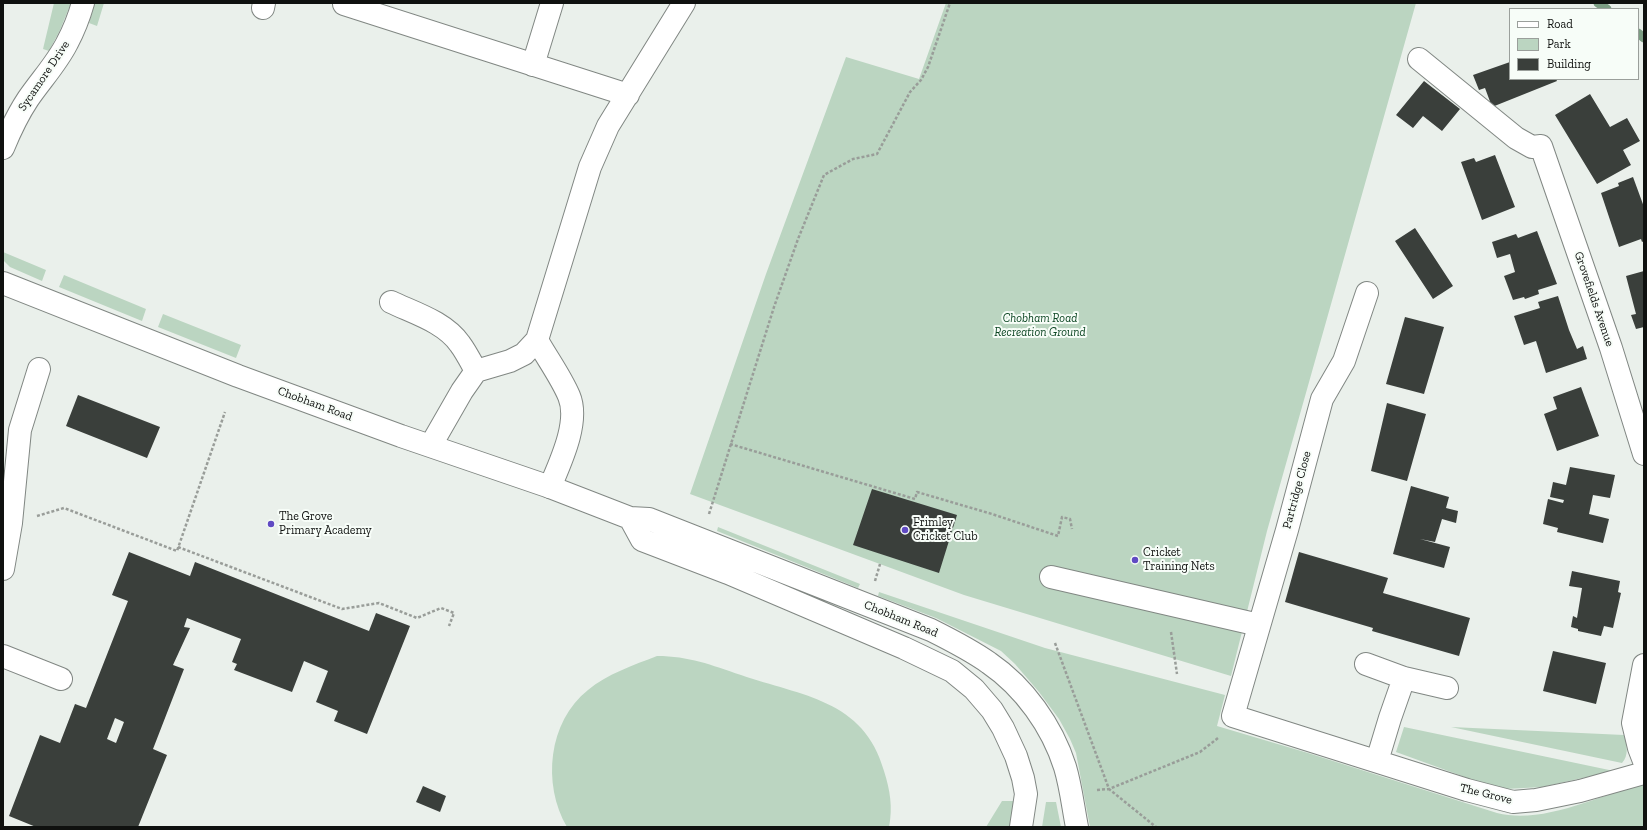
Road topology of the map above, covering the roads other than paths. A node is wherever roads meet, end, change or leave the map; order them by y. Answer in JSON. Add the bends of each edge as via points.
{"nodes":[{"id":1,"x":83,"y":3,"type":"edge"},
{"id":2,"x":552,"y":3,"type":"edge"},
{"id":3,"x":684,"y":3,"type":"edge"},
{"id":4,"x":344,"y":4,"type":"dead end"},
{"id":5,"x":1419,"y":59,"type":"dead end"},
{"id":6,"x":533,"y":65,"type":"junction"},
{"id":7,"x":628,"y":95,"type":"junction"},
{"id":8,"x":3,"y":148,"type":"edge"},
{"id":9,"x":3,"y":283,"type":"edge"},
{"id":10,"x":1367,"y":293,"type":"dead end"},
{"id":11,"x":391,"y":302,"type":"dead end"},
{"id":12,"x":537,"y":340,"type":"junction"},
{"id":13,"x":39,"y":369,"type":"dead end"},
{"id":14,"x":476,"y":371,"type":"junction"},
{"id":15,"x":431,"y":445,"type":"junction"},
{"id":16,"x":1644,"y":454,"type":"edge"},
{"id":17,"x":550,"y":487,"type":"junction"},
{"id":18,"x":630,"y":518,"type":"junction"},
{"id":19,"x":3,"y":569,"type":"edge"},
{"id":20,"x":1051,"y":577,"type":"dead end"},
{"id":21,"x":1259,"y":625,"type":"junction"},
{"id":22,"x":3,"y":656,"type":"edge"},
{"id":23,"x":1366,"y":664,"type":"dead end"},
{"id":24,"x":1644,"y":665,"type":"edge"},
{"id":25,"x":1404,"y":678,"type":"junction"},
{"id":26,"x":61,"y":679,"type":"dead end"},
{"id":27,"x":1447,"y":688,"type":"dead end"},
{"id":28,"x":1233,"y":716,"type":"joint"},
{"id":29,"x":1377,"y":761,"type":"junction"},
{"id":30,"x":1644,"y":761,"type":"edge"},
{"id":31,"x":1644,"y":773,"type":"edge"},
{"id":32,"x":1021,"y":827,"type":"edge"},
{"id":33,"x":1077,"y":827,"type":"edge"}],
"edges":[{"from":1,"to":8,"type":"main road","name":"Sycamore Drive","via":[[67,44],[27,100]]},
{"from":2,"to":6,"type":"main road"},
{"from":3,"to":7,"type":"main road"},
{"from":4,"to":6,"type":"main road"},
{"from":5,"to":16,"type":"main road","name":"Grovefields Avenue","via":[[1516,138],[1532,147],[1541,146],[1611,348]]},
{"from":6,"to":7,"type":"main road"},
{"from":7,"to":12,"type":"main road","via":[[608,126],[590,167]]},
{"from":9,"to":15,"type":"main road","name":"Chobham Road","via":[[238,376]]},
{"from":10,"to":21,"type":"main road","name":"Partridge Close","via":[[1344,361],[1322,399]]},
{"from":11,"to":14,"type":"main road","via":[[437,323],[447,331],[460,343]]},
{"from":12,"to":14,"type":"main road","via":[[524,354]]},
{"from":12,"to":17,"type":"main road","via":[[569,397],[572,408],[567,442]]},
{"from":13,"to":19,"type":"main road","via":[[20,430],[11,523]]},
{"from":14,"to":15,"type":"main road"},
{"from":15,"to":17,"type":"main road","name":"Chobham Road"},
{"from":17,"to":18,"type":"main road","name":"Chobham Road"},
{"from":18,"to":32,"type":"main road","name":"Chobham Road","via":[[642,540],[728,573],[952,671],[974,689],[992,710],[1016,756],[1026,794]]},
{"from":18,"to":33,"type":"main road","name":"Chobham Road","via":[[649,519],[924,627],[990,663],[1019,688],[1043,720],[1064,767]]},
{"from":20,"to":21,"type":"main road"},
{"from":21,"to":28,"type":"main road","name":"Partridge Close"},
{"from":22,"to":26,"type":"main road"},
{"from":23,"to":25,"type":"main road"},
{"from":24,"to":30,"type":"main road","via":[[1633,723]]},
{"from":25,"to":27,"type":"main road"},
{"from":25,"to":29,"type":"main road"},
{"from":28,"to":29,"type":"main road","name":"The Grove"},
{"from":29,"to":31,"type":"main road","name":"The Grove","via":[[1513,802],[1580,791]]}]}
